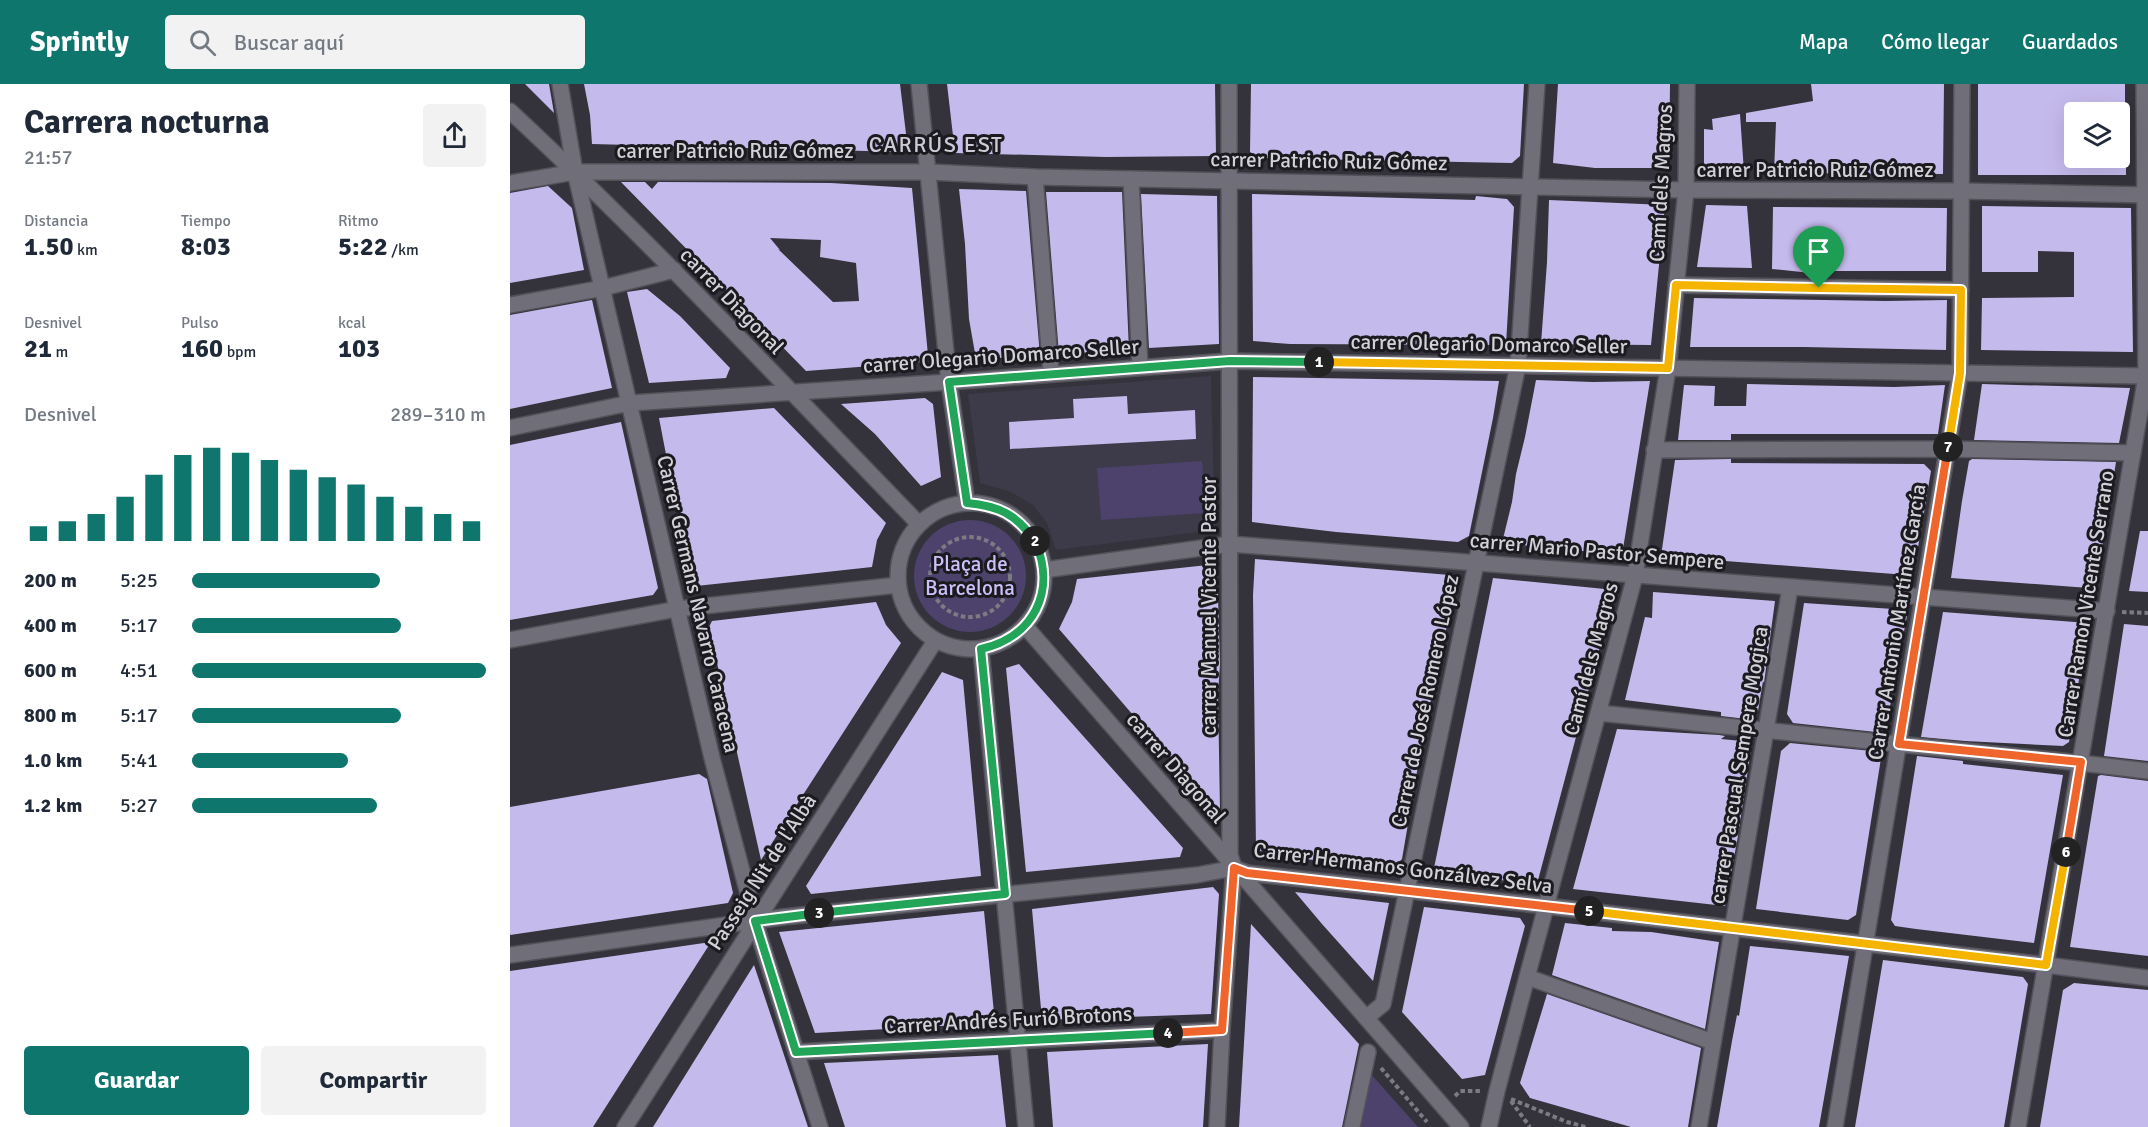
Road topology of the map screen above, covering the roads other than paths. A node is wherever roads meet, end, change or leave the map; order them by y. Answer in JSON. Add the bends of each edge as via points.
{"nodes":[{"id":1,"x":560,"y":84,"type":"edge"},
{"id":2,"x":919,"y":84,"type":"edge"},
{"id":3,"x":1229,"y":84,"type":"edge"},
{"id":4,"x":1537,"y":84,"type":"edge"},
{"id":5,"x":1687,"y":84,"type":"edge"},
{"id":6,"x":1962,"y":84,"type":"edge"},
{"id":7,"x":2144,"y":84,"type":"edge"},
{"id":8,"x":510,"y":111,"type":"edge"},
{"id":9,"x":575,"y":172,"type":"junction"},
{"id":10,"x":929,"y":172,"type":"junction"},
{"id":11,"x":1035,"y":177,"type":"junction"},
{"id":12,"x":1131,"y":179,"type":"junction"},
{"id":13,"x":1228,"y":181,"type":"junction"},
{"id":14,"x":510,"y":183,"type":"edge"},
{"id":15,"x":1530,"y":186,"type":"junction"},
{"id":16,"x":1686,"y":190,"type":"junction"},
{"id":17,"x":1961,"y":191,"type":"junction"},
{"id":18,"x":2147,"y":195,"type":"edge"},
{"id":19,"x":674,"y":270,"type":"junction"},
{"id":20,"x":1676,"y":285,"type":"junction"},
{"id":21,"x":603,"y":288,"type":"junction"},
{"id":22,"x":1961,"y":290,"type":"junction"},
{"id":23,"x":510,"y":305,"type":"edge"},
{"id":24,"x":1230,"y":361,"type":"junction"},
{"id":25,"x":1518,"y":365,"type":"junction"},
{"id":26,"x":1140,"y":367,"type":"junction"},
{"id":27,"x":1668,"y":368,"type":"junction"},
{"id":28,"x":1051,"y":373,"type":"junction"},
{"id":29,"x":1960,"y":373,"type":"junction"},
{"id":30,"x":2146,"y":376,"type":"junction"},
{"id":31,"x":949,"y":382,"type":"junction"},
{"id":32,"x":791,"y":392,"type":"junction"},
{"id":33,"x":630,"y":403,"type":"junction"},
{"id":34,"x":510,"y":428,"type":"edge"},
{"id":35,"x":1947,"y":449,"type":"junction"},
{"id":36,"x":1654,"y":450,"type":"junction"},
{"id":37,"x":2133,"y":453,"type":"junction"},
{"id":38,"x":967,"y":503,"type":"junction"},
{"id":39,"x":919,"y":524,"type":"junction"},
{"id":40,"x":1230,"y":544,"type":"junction"},
{"id":41,"x":1476,"y":561,"type":"junction"},
{"id":42,"x":1044,"y":570,"type":"junction"},
{"id":43,"x":1635,"y":576,"type":"junction"},
{"id":44,"x":898,"y":585,"type":"junction"},
{"id":45,"x":1790,"y":588,"type":"junction"},
{"id":46,"x":1922,"y":597,"type":"junction"},
{"id":47,"x":678,"y":609,"type":"junction"},
{"id":48,"x":2107,"y":611,"type":"junction"},
{"id":49,"x":1025,"y":626,"type":"junction"},
{"id":50,"x":510,"y":640,"type":"edge"},
{"id":51,"x":935,"y":641,"type":"junction"},
{"id":52,"x":981,"y":649,"type":"junction"},
{"id":53,"x":1599,"y":713,"type":"junction"},
{"id":54,"x":1766,"y":729,"type":"junction"},
{"id":55,"x":1899,"y":744,"type":"junction"},
{"id":56,"x":2081,"y":762,"type":"junction"},
{"id":57,"x":2148,"y":771,"type":"edge"},
{"id":58,"x":1234,"y":868,"type":"junction"},
{"id":59,"x":1407,"y":890,"type":"junction"},
{"id":60,"x":1005,"y":894,"type":"junction"},
{"id":61,"x":1546,"y":906,"type":"junction"},
{"id":62,"x":755,"y":921,"type":"junction"},
{"id":63,"x":1733,"y":929,"type":"junction"},
{"id":64,"x":1866,"y":943,"type":"junction"},
{"id":65,"x":510,"y":955,"type":"edge"},
{"id":66,"x":2046,"y":965,"type":"junction"},
{"id":67,"x":1527,"y":977,"type":"junction"},
{"id":68,"x":2148,"y":978,"type":"edge"},
{"id":69,"x":1366,"y":1018,"type":"junction"},
{"id":70,"x":1222,"y":1030,"type":"junction"},
{"id":71,"x":1019,"y":1041,"type":"junction"},
{"id":72,"x":1713,"y":1042,"type":"junction"},
{"id":73,"x":796,"y":1052,"type":"junction"},
{"id":74,"x":1368,"y":1052,"type":"road end"},
{"id":75,"x":625,"y":1127,"type":"edge"},
{"id":76,"x":820,"y":1127,"type":"edge"},
{"id":77,"x":1026,"y":1127,"type":"edge"},
{"id":78,"x":1217,"y":1127,"type":"edge"},
{"id":79,"x":1352,"y":1127,"type":"edge"},
{"id":80,"x":1461,"y":1127,"type":"edge"},
{"id":81,"x":1489,"y":1127,"type":"edge"},
{"id":82,"x":1699,"y":1127,"type":"edge"},
{"id":83,"x":1835,"y":1127,"type":"edge"},
{"id":84,"x":2018,"y":1127,"type":"edge"}],
"edges":[{"from":1,"to":9,"type":"street","name":"Carrer Germans Navarro Caracena"},
{"from":2,"to":10,"type":"street"},
{"from":3,"to":13,"type":"street","name":"carrer Manuel Vicente Pastor"},
{"from":4,"to":15,"type":"street","name":"Carrer de José Romero López"},
{"from":5,"to":16,"type":"street","name":"Camí dels Magros"},
{"from":6,"to":17,"type":"street","name":"Carrer Antonio Martínez García"},
{"from":7,"to":18,"type":"street","name":"Carrer Ramon Vicente Serrano"},
{"from":8,"to":9,"type":"street","name":"carrer Diagonal"},
{"from":9,"to":10,"type":"street","name":"carrer Patricio Ruiz Gómez"},
{"from":9,"to":14,"type":"street","name":"carrer Patricio Ruiz Gómez"},
{"from":9,"to":19,"type":"street","name":"carrer Diagonal"},
{"from":9,"to":21,"type":"street","name":"Carrer Germans Navarro Caracena"},
{"from":10,"to":11,"type":"street","name":"carrer Patricio Ruiz Gómez"},
{"from":10,"to":31,"type":"street"},
{"from":11,"to":12,"type":"street","name":"carrer Patricio Ruiz Gómez"},
{"from":11,"to":28,"type":"street"},
{"from":12,"to":13,"type":"street","name":"carrer Patricio Ruiz Gómez"},
{"from":12,"to":26,"type":"street"},
{"from":13,"to":15,"type":"street","name":"carrer Patricio Ruiz Gómez"},
{"from":13,"to":24,"type":"street","name":"carrer Manuel Vicente Pastor"},
{"from":15,"to":16,"type":"street","name":"carrer Patricio Ruiz Gómez"},
{"from":15,"to":25,"type":"street","name":"Carrer de José Romero López"},
{"from":16,"to":17,"type":"street","name":"carrer Patricio Ruiz Gómez"},
{"from":16,"to":20,"type":"street","name":"Camí dels Magros"},
{"from":17,"to":18,"type":"street","name":"carrer Patricio Ruiz Gómez"},
{"from":17,"to":22,"type":"street","name":"Carrer Antonio Martínez García"},
{"from":18,"to":30,"type":"street","name":"Carrer Ramon Vicente Serrano"},
{"from":19,"to":21,"type":"street"},
{"from":19,"to":32,"type":"street","name":"carrer Diagonal"},
{"from":20,"to":22,"type":"street"},
{"from":20,"to":27,"type":"street","name":"Camí dels Magros"},
{"from":21,"to":23,"type":"street"},
{"from":21,"to":33,"type":"street","name":"Carrer Germans Navarro Caracena"},
{"from":22,"to":29,"type":"street","name":"Carrer Antonio Martínez García"},
{"from":24,"to":25,"type":"street","name":"carrer Olegario Domarco Seller"},
{"from":24,"to":26,"type":"street","name":"carrer Olegario Domarco Seller"},
{"from":24,"to":40,"type":"street","name":"carrer Manuel Vicente Pastor"},
{"from":25,"to":27,"type":"street","name":"carrer Olegario Domarco Seller"},
{"from":25,"to":41,"type":"street","name":"Carrer de José Romero López"},
{"from":26,"to":28,"type":"street","name":"carrer Olegario Domarco Seller"},
{"from":27,"to":29,"type":"street","name":"carrer Olegario Domarco Seller"},
{"from":27,"to":36,"type":"street","name":"Camí dels Magros"},
{"from":28,"to":31,"type":"street","name":"carrer Olegario Domarco Seller"},
{"from":29,"to":30,"type":"street","name":"carrer Olegario Domarco Seller"},
{"from":29,"to":35,"type":"street","name":"Carrer Antonio Martínez García"},
{"from":30,"to":37,"type":"street","name":"Carrer Ramon Vicente Serrano"},
{"from":31,"to":32,"type":"street","name":"carrer Olegario Domarco Seller"},
{"from":31,"to":38,"type":"street"},
{"from":32,"to":33,"type":"street","name":"carrer Olegario Domarco Seller"},
{"from":32,"to":39,"type":"street","name":"carrer Diagonal"},
{"from":33,"to":34,"type":"street","name":"carrer Olegario Domarco Seller"},
{"from":33,"to":47,"type":"street","name":"Carrer Germans Navarro Caracena"},
{"from":35,"to":36,"type":"street"},
{"from":35,"to":37,"type":"street"},
{"from":35,"to":46,"type":"street","name":"Carrer Antonio Martínez García"},
{"from":36,"to":43,"type":"street","name":"Camí dels Magros"},
{"from":37,"to":48,"type":"street","name":"Carrer Ramon Vicente Serrano"},
{"from":38,"to":39,"type":"street","via":[[944,508]]},
{"from":38,"to":42,"type":"street","via":[[996,508],[1018,521],[1035,541]]},
{"from":39,"to":44,"type":"street","via":[[901,555]]},
{"from":40,"to":41,"type":"street","name":"carrer Mario Pastor Sempere"},
{"from":40,"to":42,"type":"street","name":"carrer Mario Pastor Sempere"},
{"from":40,"to":58,"type":"street","name":"carrer Manuel Vicente Pastor","via":[[1230,855]]},
{"from":41,"to":43,"type":"street","name":"carrer Mario Pastor Sempere"},
{"from":41,"to":59,"type":"street","name":"Carrer de José Romero López"},
{"from":42,"to":49,"type":"street","via":[[1039,604]]},
{"from":43,"to":45,"type":"street","name":"carrer Mario Pastor Sempere"},
{"from":43,"to":53,"type":"street","name":"Camí dels Magros"},
{"from":44,"to":47,"type":"street"},
{"from":44,"to":51,"type":"street","via":[[910,617]]},
{"from":45,"to":46,"type":"street","name":"carrer Mario Pastor Sempere"},
{"from":45,"to":54,"type":"street","name":"carrer Pascual Sempere Mogica"},
{"from":46,"to":48,"type":"street","name":"carrer Mario Pastor Sempere"},
{"from":46,"to":55,"type":"street","name":"Carrer Antonio Martínez García"},
{"from":47,"to":50,"type":"street"},
{"from":47,"to":62,"type":"street","name":"Carrer Germans Navarro Caracena"},
{"from":48,"to":56,"type":"street","name":"Carrer Ramon Vicente Serrano"},
{"from":49,"to":52,"type":"street","via":[[1004,642]]},
{"from":49,"to":58,"type":"street","name":"carrer Diagonal"},
{"from":51,"to":52,"type":"street"},
{"from":51,"to":62,"type":"street","name":"Passeig Nit de l'Albà"},
{"from":52,"to":60,"type":"street"},
{"from":53,"to":54,"type":"street"},
{"from":53,"to":61,"type":"street","name":"Camí dels Magros"},
{"from":54,"to":55,"type":"street"},
{"from":54,"to":63,"type":"street","name":"carrer Pascual Sempere Mogica"},
{"from":55,"to":56,"type":"street"},
{"from":55,"to":64,"type":"street","name":"Carrer Antonio Martínez García"},
{"from":56,"to":57,"type":"street"},
{"from":56,"to":66,"type":"street","name":"Carrer Ramon Vicente Serrano"},
{"from":58,"to":59,"type":"street","name":"Carrer Hermanos Gonzálvez Selva","via":[[1247,873]]},
{"from":58,"to":60,"type":"street","name":"Carrer Hermanos Gonzálvez Selva"},
{"from":58,"to":69,"type":"street","name":"carrer Diagonal"},
{"from":58,"to":70,"type":"street","name":"carrer Manuel Vicente Pastor"},
{"from":59,"to":61,"type":"street","name":"Carrer Hermanos Gonzálvez Selva"},
{"from":59,"to":69,"type":"street","name":"Carrer de José Romero López","via":[[1383,1004]]},
{"from":60,"to":62,"type":"street","name":"Carrer Hermanos Gonzálvez Selva"},
{"from":60,"to":71,"type":"street"},
{"from":61,"to":63,"type":"street","name":"Carrer Hermanos Gonzálvez Selva"},
{"from":61,"to":67,"type":"street","name":"Camí dels Magros"},
{"from":62,"to":65,"type":"street","name":"Carrer Hermanos Gonzálvez Selva"},
{"from":62,"to":73,"type":"street","name":"Carrer Germans Navarro Caracena"},
{"from":62,"to":75,"type":"street","name":"Passeig Nit de l'Albà"},
{"from":63,"to":64,"type":"street","name":"Carrer Hermanos Gonzálvez Selva"},
{"from":63,"to":72,"type":"street","name":"carrer Pascual Sempere Mogica"},
{"from":64,"to":66,"type":"street","name":"Carrer Hermanos Gonzálvez Selva"},
{"from":64,"to":83,"type":"street","name":"Carrer Antonio Martínez García"},
{"from":66,"to":68,"type":"street","name":"Carrer Hermanos Gonzálvez Selva"},
{"from":66,"to":84,"type":"street","name":"Carrer Ramon Vicente Serrano"},
{"from":67,"to":72,"type":"street"},
{"from":67,"to":81,"type":"street","name":"Camí dels Magros"},
{"from":69,"to":80,"type":"street","name":"carrer Diagonal"},
{"from":70,"to":71,"type":"street","name":"Carrer Andrés Furió Brotons"},
{"from":70,"to":78,"type":"street","name":"carrer Manuel Vicente Pastor"},
{"from":71,"to":73,"type":"street","name":"Carrer Andrés Furió Brotons"},
{"from":71,"to":77,"type":"street"},
{"from":72,"to":82,"type":"street","name":"carrer Pascual Sempere Mogica"},
{"from":73,"to":76,"type":"street","name":"Carrer Germans Navarro Caracena"},
{"from":74,"to":79,"type":"street"}]}
